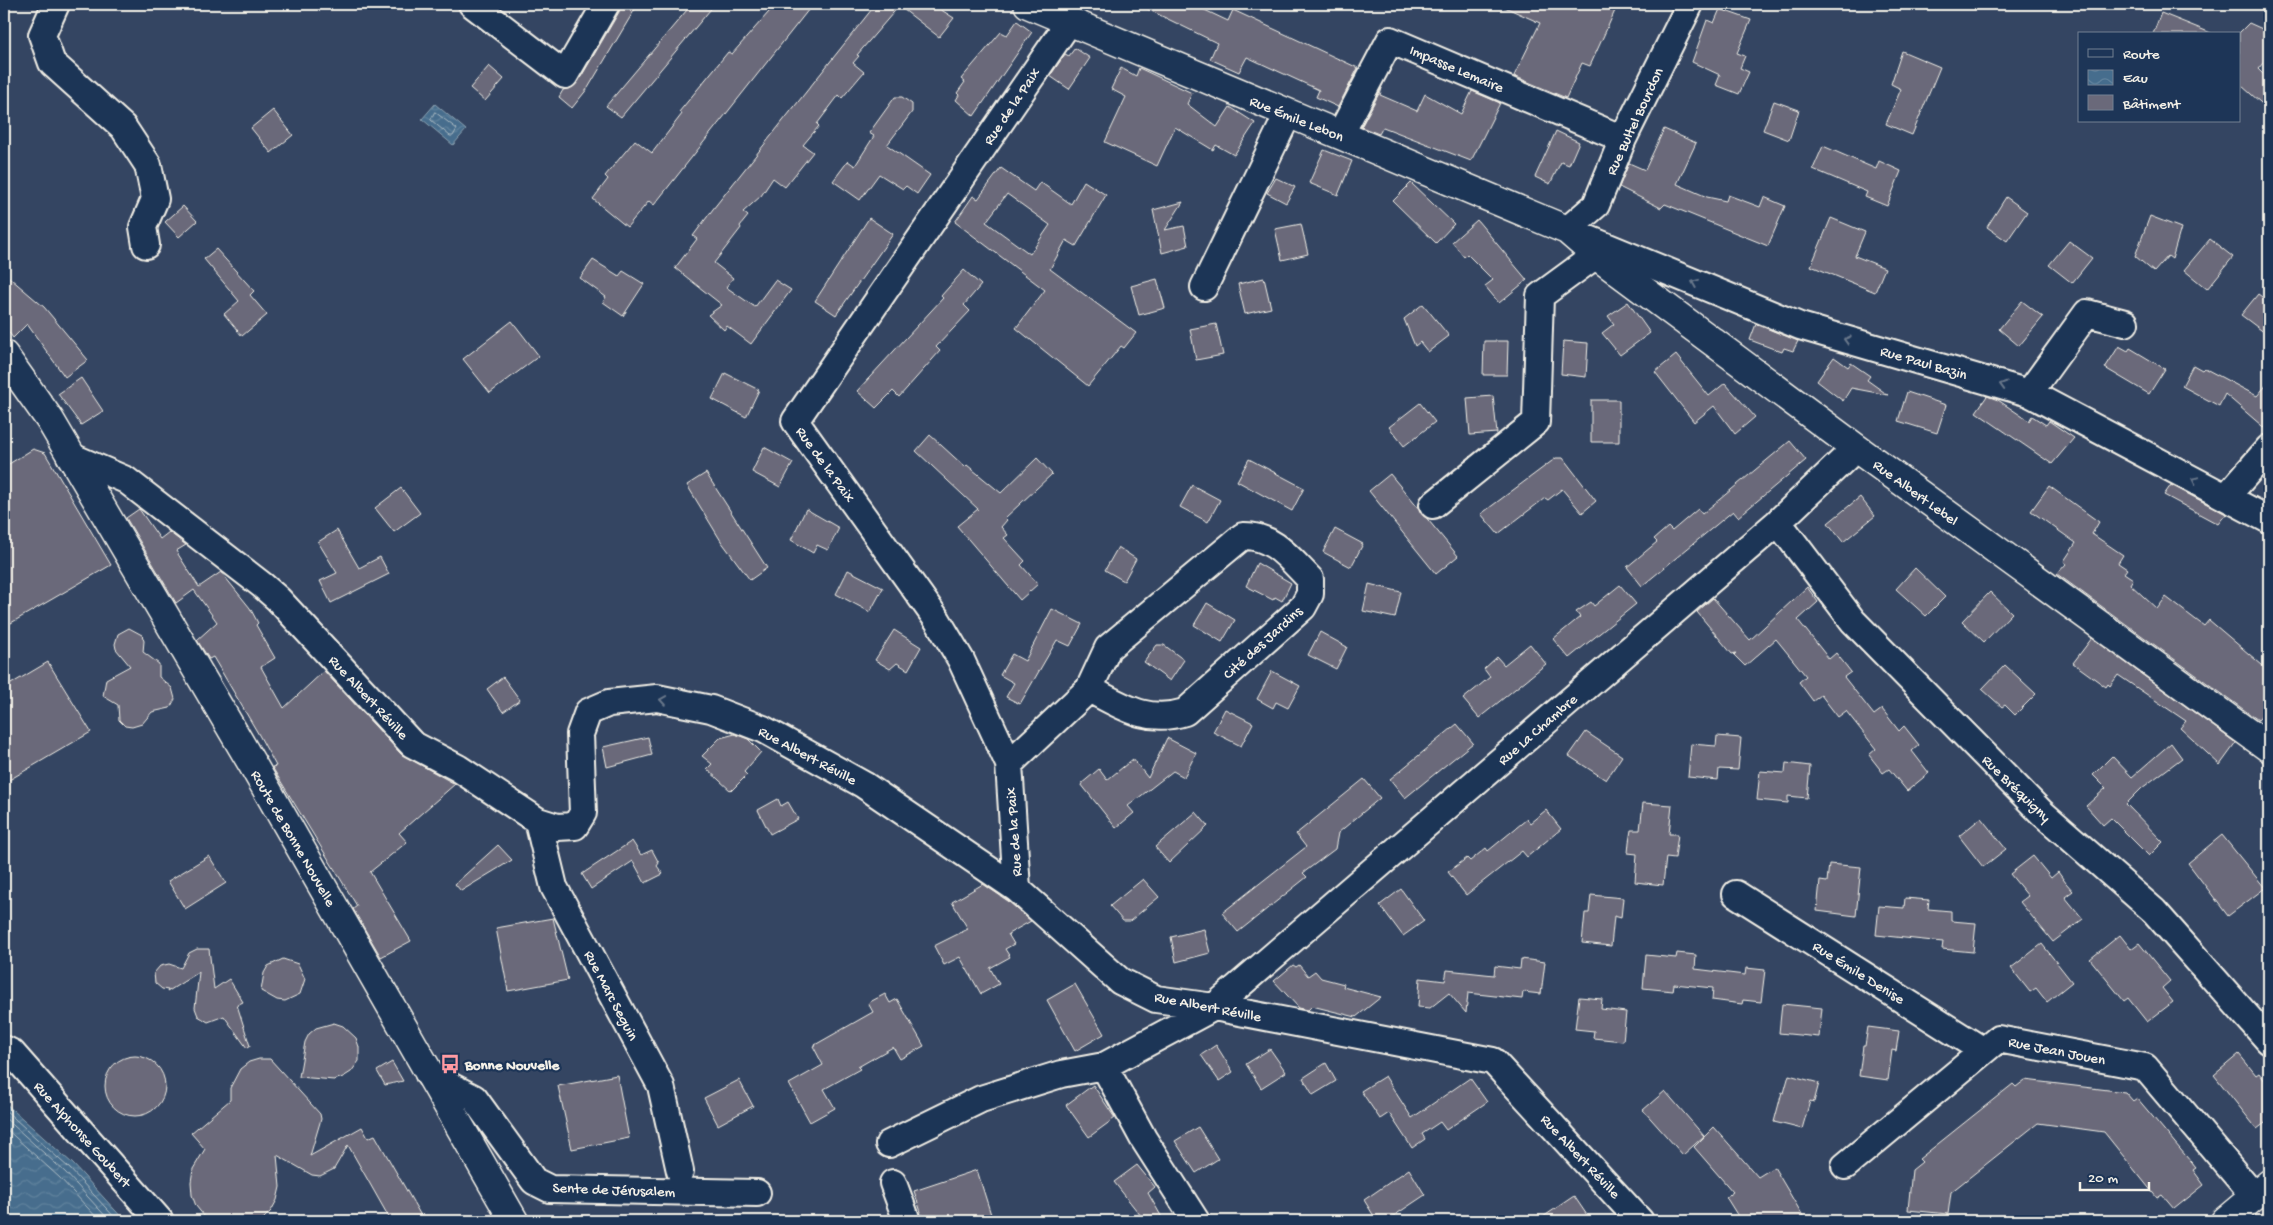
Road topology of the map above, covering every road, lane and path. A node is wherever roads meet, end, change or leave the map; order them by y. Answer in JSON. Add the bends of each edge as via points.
{"nodes":[{"id":1,"x":56,"y":4,"type":"edge"},
{"id":2,"x":472,"y":4,"type":"edge"},
{"id":3,"x":606,"y":4,"type":"edge"},
{"id":4,"x":1028,"y":4,"type":"edge"},
{"id":5,"x":1690,"y":4,"type":"edge"},
{"id":6,"x":1069,"y":22,"type":"junction"},
{"id":7,"x":1288,"y":114,"type":"junction"},
{"id":8,"x":1340,"y":136,"type":"junction"},
{"id":9,"x":1624,"y":139,"type":"junction"},
{"id":10,"x":1567,"y":230,"type":"junction"},
{"id":11,"x":146,"y":245,"type":"dead end"},
{"id":12,"x":1596,"y":255,"type":"junction"},
{"id":13,"x":1204,"y":287,"type":"dead end"},
{"id":14,"x":2125,"y":323,"type":"dead end"},
{"id":15,"x":4,"y":355,"type":"edge"},
{"id":16,"x":2029,"y":393,"type":"junction"},
{"id":17,"x":1856,"y":448,"type":"junction"},
{"id":18,"x":2269,"y":448,"type":"edge"},
{"id":19,"x":70,"y":456,"type":"junction"},
{"id":20,"x":2227,"y":496,"type":"junction"},
{"id":21,"x":1433,"y":504,"type":"dead end"},
{"id":22,"x":2269,"y":520,"type":"edge"},
{"id":23,"x":1778,"y":522,"type":"junction"},
{"id":24,"x":1089,"y":689,"type":"junction"},
{"id":25,"x":2269,"y":748,"type":"edge"},
{"id":26,"x":1009,"y":764,"type":"junction"},
{"id":27,"x":538,"y":821,"type":"junction"},
{"id":28,"x":1017,"y":889,"type":"junction"},
{"id":29,"x":1736,"y":894,"type":"dead end"},
{"id":30,"x":1214,"y":1007,"type":"junction"},
{"id":31,"x":2265,"y":1028,"type":"edge"},
{"id":32,"x":4,"y":1049,"type":"edge"},
{"id":33,"x":1982,"y":1050,"type":"junction"},
{"id":34,"x":1104,"y":1066,"type":"junction"},
{"id":35,"x":429,"y":1075,"type":"junction"},
{"id":36,"x":889,"y":1144,"type":"dead end"},
{"id":37,"x":1846,"y":1166,"type":"dead end"},
{"id":38,"x":680,"y":1171,"type":"dead end"},
{"id":39,"x":893,"y":1183,"type":"dead end"},
{"id":40,"x":2262,"y":1190,"type":"edge"},
{"id":41,"x":758,"y":1193,"type":"dead end"},
{"id":42,"x":160,"y":1221,"type":"edge"},
{"id":43,"x":514,"y":1221,"type":"edge"},
{"id":44,"x":907,"y":1221,"type":"edge"},
{"id":45,"x":1196,"y":1221,"type":"edge"},
{"id":46,"x":1640,"y":1221,"type":"edge"},
{"id":47,"x":2225,"y":1221,"type":"edge"}],
"edges":[{"from":1,"to":11,"type":"street","via":[[42,35],[52,63],[123,128],[148,165],[155,199],[143,227]]},
{"from":2,"to":3,"type":"street","via":[[564,76]]},
{"from":4,"to":6,"type":"street","name":"Rue Émile Lebon"},
{"from":5,"to":9,"type":"street","name":"Rue Bultel Bourdon"},
{"from":6,"to":7,"type":"street","name":"Rue Émile Lebon"},
{"from":6,"to":26,"type":"street","name":"Rue de la Paix","via":[[795,421],[938,621],[961,660]]},
{"from":7,"to":8,"type":"street","name":"Rue Émile Lebon"},
{"from":7,"to":13,"type":"street"},
{"from":8,"to":9,"type":"street","name":"Impasse Lemaire","via":[[1390,40]]},
{"from":8,"to":10,"type":"street","name":"Rue Émile Lebon"},
{"from":9,"to":10,"type":"street","name":"Rue Bultel Bourdon","via":[[1596,205]]},
{"from":10,"to":12,"type":"street","name":"Rue Albert Lebel"},
{"from":16,"to":10,"type":"street","name":"Rue Paul Bazin","one_way":true,"via":[[1800,326]]},
{"from":12,"to":17,"type":"street","name":"Rue Albert Lebel"},
{"from":12,"to":21,"type":"street","via":[[1540,296],[1536,422]]},
{"from":14,"to":16,"type":"street","via":[[2087,313]]},
{"from":15,"to":19,"type":"street","name":"Route de Bonne Nouvelle","via":[[50,420]]},
{"from":20,"to":16,"type":"street","name":"Rue Paul Bazin","one_way":true},
{"from":17,"to":23,"type":"street","name":"Rue La Chambre"},
{"from":17,"to":25,"type":"street","name":"Rue Albert Lebel"},
{"from":18,"to":20,"type":"street"},
{"from":19,"to":27,"type":"street","name":"Rue Albert Réville","via":[[126,480],[262,585],[412,744],[458,768]]},
{"from":19,"to":35,"type":"street","name":"Route de Bonne Nouvelle","via":[[254,767]]},
{"from":20,"to":22,"type":"street","name":"Rue Paul Bazin"},
{"from":23,"to":30,"type":"street","name":"Rue La Chambre"},
{"from":23,"to":31,"type":"street","name":"Rue Bréquigny","via":[[1853,621],[2041,812],[2154,912]]},
{"from":24,"to":24,"type":"street","name":"Cité des Jardins","via":[[1108,648],[1243,536],[1256,536],[1274,543],[1310,579],[1310,594],[1303,607],[1185,712],[1169,717],[1137,713]]},
{"from":24,"to":26,"type":"street","name":"Cité des Jardins"},
{"from":26,"to":28,"type":"street","name":"Rue de la Paix"},
{"from":28,"to":27,"type":"street","name":"Rue Albert Réville","one_way":true,"via":[[864,785],[763,729],[711,709],[657,698],[609,703],[588,712],[580,734],[583,813],[575,826],[557,827]]},
{"from":27,"to":38,"type":"street","name":"Rue Marc Seguin","via":[[554,887],[660,1086]]},
{"from":28,"to":30,"type":"street","name":"Rue Albert Réville","via":[[1120,981],[1156,999]]},
{"from":29,"to":33,"type":"street","name":"Rue Émile Denise"},
{"from":30,"to":34,"type":"street"},
{"from":30,"to":46,"type":"street","name":"Rue Albert Réville","via":[[1493,1061]]},
{"from":32,"to":42,"type":"street","name":"Rue Alphonse Goubert","via":[[12,1053]]},
{"from":33,"to":37,"type":"street","name":"Rue Jean Jouen"},
{"from":33,"to":40,"type":"street","name":"Rue Jean Jouen","via":[[1998,1039],[2145,1067]]},
{"from":34,"to":36,"type":"street","via":[[1061,1074],[981,1099]]},
{"from":34,"to":45,"type":"street","via":[[1143,1138]]},
{"from":35,"to":41,"type":"street","name":"Sente de Jérusalem","via":[[474,1098],[534,1181],[550,1189]]},
{"from":35,"to":43,"type":"street","name":"Route de Bonne Nouvelle"},
{"from":39,"to":44,"type":"street"},
{"from":40,"to":47,"type":"street"}]}
